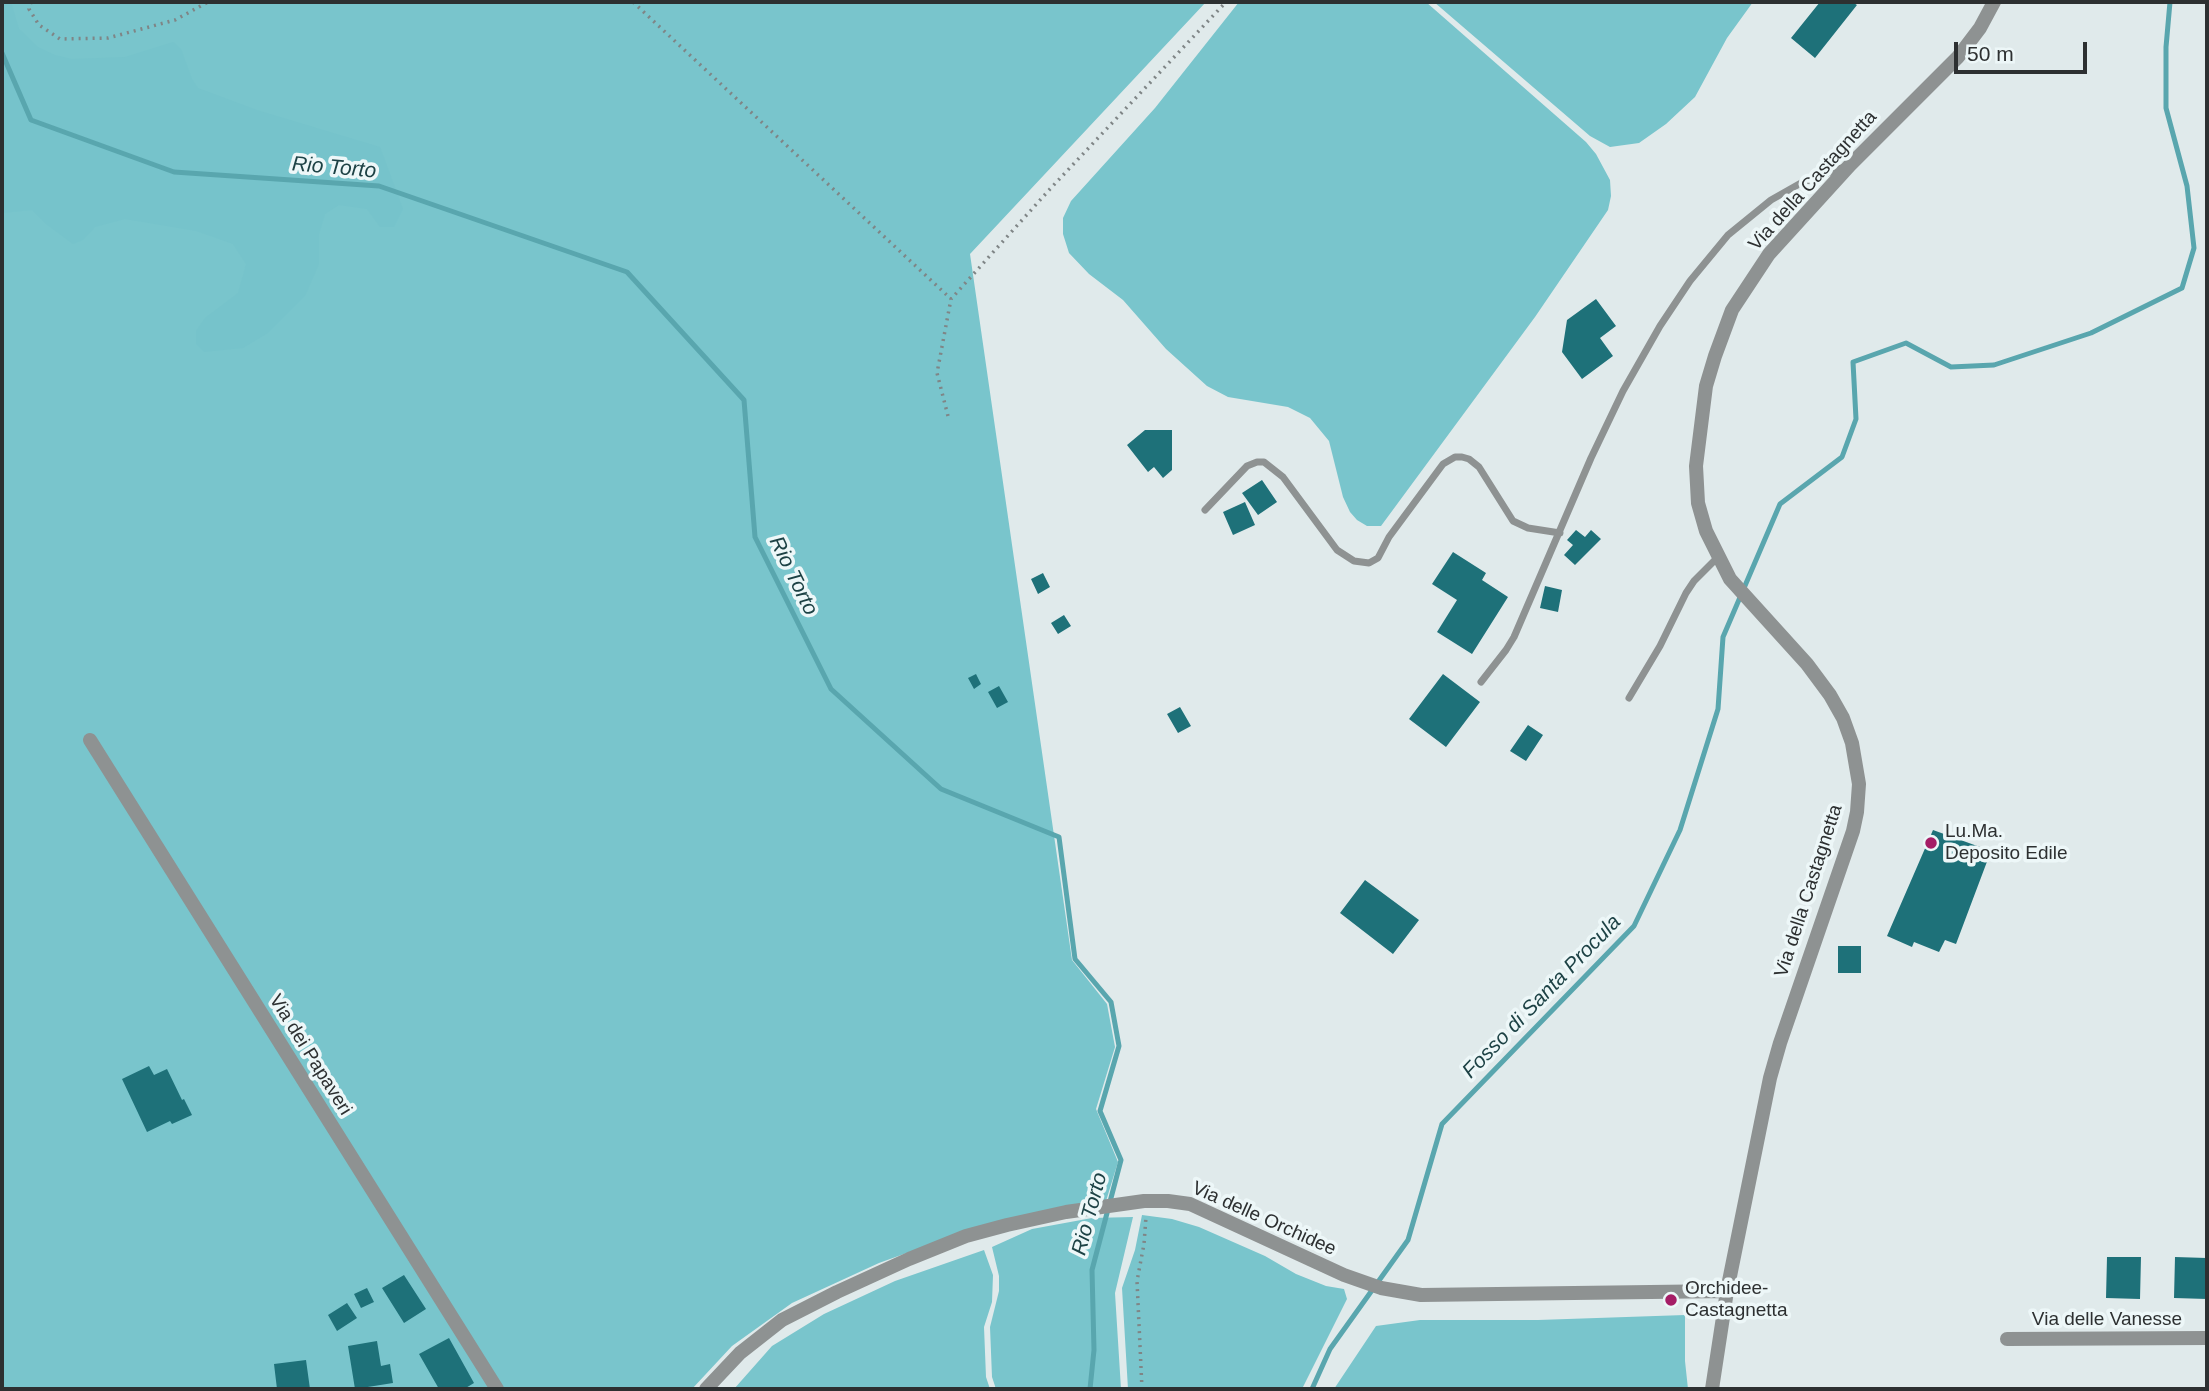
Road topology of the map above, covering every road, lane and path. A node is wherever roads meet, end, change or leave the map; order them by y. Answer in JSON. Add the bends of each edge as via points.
{"nodes":[{"id":1,"x":31,"y":2,"type":"edge"},
{"id":2,"x":208,"y":2,"type":"edge"},
{"id":3,"x":633,"y":2,"type":"edge"},
{"id":4,"x":1226,"y":2,"type":"edge"},
{"id":5,"x":1994,"y":2,"type":"edge"},
{"id":6,"x":1850,"y":164,"type":"junction"},
{"id":7,"x":951,"y":299,"type":"junction"},
{"id":8,"x":948,"y":416,"type":"dead end"},
{"id":9,"x":1205,"y":510,"type":"dead end"},
{"id":10,"x":1560,"y":533,"type":"junction"},
{"id":11,"x":1719,"y":557,"type":"junction"},
{"id":12,"x":1480,"y":682,"type":"dead end"},
{"id":13,"x":1629,"y":698,"type":"dead end"},
{"id":14,"x":90,"y":740,"type":"dead end"},
{"id":15,"x":1144,"y":1201,"type":"junction"},
{"id":16,"x":1727,"y":1292,"type":"junction"},
{"id":17,"x":2207,"y":1338,"type":"edge"},
{"id":18,"x":2007,"y":1339,"type":"dead end"},
{"id":19,"x":497,"y":1389,"type":"edge"},
{"id":20,"x":706,"y":1389,"type":"edge"},
{"id":21,"x":1142,"y":1389,"type":"edge"},
{"id":22,"x":1712,"y":1389,"type":"edge"}],
"edges":[{"from":1,"to":2,"type":"path","via":[[29,9],[39,25],[60,38],[108,38],[175,20]]},
{"from":3,"to":7,"type":"path"},
{"from":4,"to":7,"type":"path"},
{"from":5,"to":6,"type":"street","name":"Via della Castagnetta","via":[[1958,57]]},
{"from":6,"to":10,"type":"lane","via":[[1781,193],[1738,226],[1707,259],[1641,357]]},
{"from":6,"to":11,"type":"street","name":"Via della Castagnetta","via":[[1769,254],[1732,310],[1715,356],[1697,444],[1696,480],[1700,516]]},
{"from":7,"to":8,"type":"path","via":[[937,373]]},
{"from":9,"to":10,"type":"lane","via":[[1247,466],[1264,462],[1283,477],[1337,550],[1354,561],[1369,563],[1378,558],[1443,464],[1462,457],[1479,467],[1513,521]]},
{"from":10,"to":12,"type":"lane","via":[[1514,637]]},
{"from":11,"to":13,"type":"lane","via":[[1686,593]]},
{"from":11,"to":16,"type":"street","name":"Via della Castagnetta","via":[[1730,579],[1807,664],[1838,708],[1856,756],[1858,792],[1851,838],[1775,1061]]},
{"from":14,"to":19,"type":"street","name":"Via dei Papaveri"},
{"from":15,"to":16,"type":"street","name":"Via delle Orchidee","via":[[1196,1207],[1302,1257],[1364,1282],[1410,1294]]},
{"from":15,"to":20,"type":"street","name":"Via delle Orchidee","via":[[977,1233],[909,1259],[793,1314],[761,1335]]},
{"from":15,"to":21,"type":"path","via":[[1144,1244],[1137,1281]]},
{"from":16,"to":22,"type":"street","name":"Via della Castagnetta"},
{"from":17,"to":18,"type":"street","name":"Via delle Vanesse"}]}
